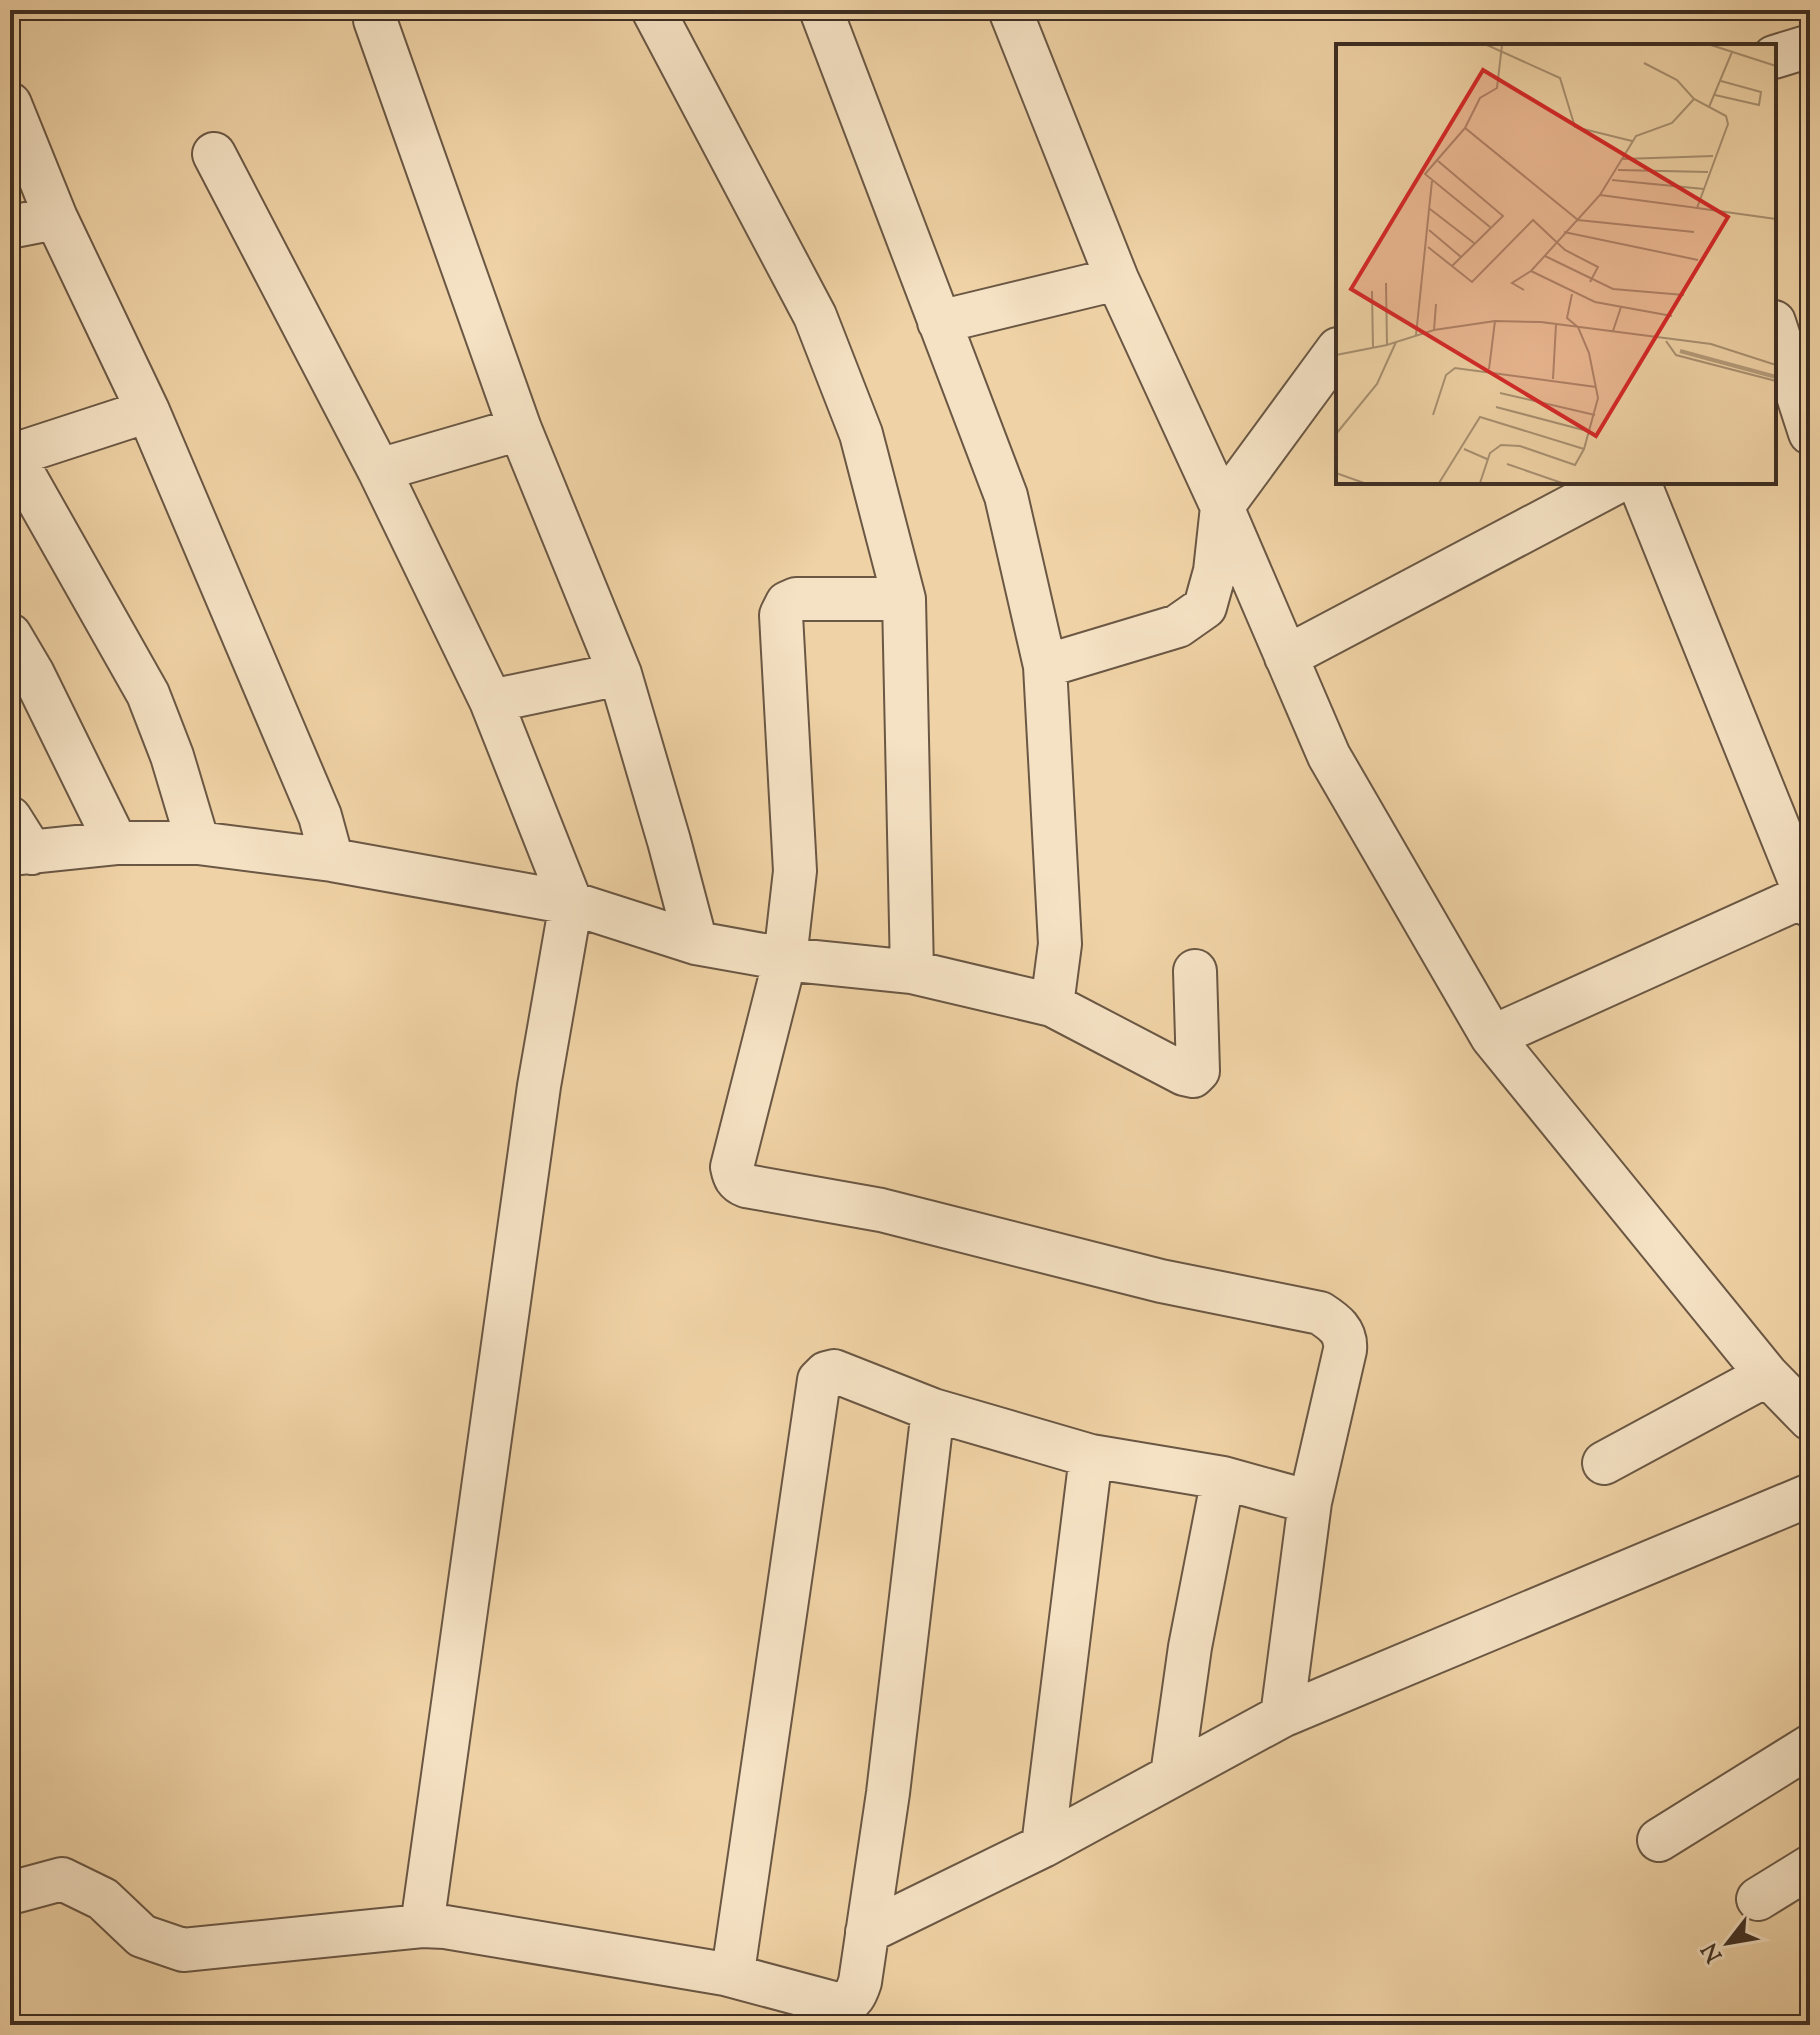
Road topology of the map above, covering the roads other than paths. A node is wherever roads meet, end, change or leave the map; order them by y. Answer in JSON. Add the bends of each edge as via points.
{"nodes":[{"id":1,"x":653,"y":10,"type":"edge"},
{"id":2,"x":821,"y":10,"type":"edge"},
{"id":3,"x":1010,"y":10,"type":"edge"},
{"id":4,"x":375,"y":20,"type":"dead end"},
{"id":5,"x":1810,"y":46,"type":"edge"},
{"id":6,"x":1776,"y":56,"type":"edge"},
{"id":7,"x":10,"y":104,"type":"edge"},
{"id":8,"x":214,"y":154,"type":"dead end"},
{"id":9,"x":56,"y":218,"type":"junction"},
{"id":10,"x":10,"y":227,"type":"edge"},
{"id":11,"x":1117,"y":279,"type":"junction"},
{"id":12,"x":939,"y":322,"type":"junction"},
{"id":13,"x":1776,"y":328,"type":"edge"},
{"id":14,"x":1336,"y":352,"type":"edge"},
{"id":15,"x":148,"y":411,"type":"junction"},
{"id":16,"x":520,"y":429,"type":"junction"},
{"id":17,"x":1810,"y":433,"type":"edge"},
{"id":18,"x":11,"y":452,"type":"edge"},
{"id":19,"x":379,"y":470,"type":"junction"},
{"id":20,"x":1613,"y":484,"type":"edge"},
{"id":21,"x":1640,"y":484,"type":"edge"},
{"id":22,"x":1222,"y":507,"type":"junction"},
{"id":23,"x":904,"y":599,"type":"junction"},
{"id":24,"x":10,"y":635,"type":"edge"},
{"id":25,"x":1286,"y":657,"type":"junction"},
{"id":26,"x":1045,"y":666,"type":"junction"},
{"id":27,"x":620,"y":674,"type":"junction"},
{"id":28,"x":491,"y":701,"type":"junction"},
{"id":29,"x":10,"y":818,"type":"edge"},
{"id":30,"x":116,"y":843,"type":"junction"},
{"id":31,"x":198,"y":843,"type":"junction"},
{"id":32,"x":21,"y":854,"type":"edge"},
{"id":33,"x":332,"y":860,"type":"junction"},
{"id":34,"x":1807,"y":901,"type":"edge"},
{"id":35,"x":571,"y":903,"type":"junction"},
{"id":36,"x":696,"y":943,"type":"junction"},
{"id":37,"x":785,"y":959,"type":"junction"},
{"id":38,"x":1195,"y":971,"type":"dead end"},
{"id":39,"x":912,"y":972,"type":"junction"},
{"id":40,"x":1052,"y":1005,"type":"junction"},
{"id":41,"x":1492,"y":1037,"type":"junction"},
{"id":42,"x":1767,"y":1375,"type":"junction"},
{"id":43,"x":933,"y":1410,"type":"junction"},
{"id":44,"x":1810,"y":1419,"type":"edge"},
{"id":45,"x":1091,"y":1456,"type":"junction"},
{"id":46,"x":1604,"y":1463,"type":"dead end"},
{"id":47,"x":1223,"y":1478,"type":"junction"},
{"id":48,"x":1810,"y":1495,"type":"edge"},
{"id":49,"x":1310,"y":1502,"type":"junction"},
{"id":50,"x":1282,"y":1716,"type":"junction"},
{"id":51,"x":1810,"y":1746,"type":"edge"},
{"id":52,"x":1172,"y":1775,"type":"junction"},
{"id":53,"x":1659,"y":1840,"type":"dead end"},
{"id":54,"x":1043,"y":1846,"type":"junction"},
{"id":55,"x":1810,"y":1867,"type":"edge"},
{"id":56,"x":10,"y":1893,"type":"edge"},
{"id":57,"x":1758,"y":1899,"type":"dead end"},
{"id":58,"x":422,"y":1926,"type":"junction"},
{"id":59,"x":867,"y":1932,"type":"junction"},
{"id":60,"x":725,"y":1974,"type":"junction"}],
"edges":[{"from":1,"to":23,"type":"street","via":[[815,316],[861,434]]},
{"from":2,"to":12,"type":"street"},
{"from":3,"to":11,"type":"street"},
{"from":4,"to":16,"type":"street"},
{"from":5,"to":6,"type":"street"},
{"from":7,"to":9,"type":"street"},
{"from":8,"to":19,"type":"street"},
{"from":9,"to":10,"type":"street"},
{"from":9,"to":15,"type":"street"},
{"from":11,"to":12,"type":"street"},
{"from":11,"to":22,"type":"street"},
{"from":12,"to":26,"type":"street","via":[[1006,496]]},
{"from":13,"to":17,"type":"street"},
{"from":14,"to":22,"type":"street"},
{"from":15,"to":18,"type":"street"},
{"from":15,"to":33,"type":"street","via":[[320,816]]},
{"from":16,"to":19,"type":"street"},
{"from":16,"to":27,"type":"street"},
{"from":18,"to":31,"type":"street","via":[[148,694]]},
{"from":19,"to":28,"type":"street"},
{"from":20,"to":25,"type":"street"},
{"from":21,"to":34,"type":"street"},
{"from":22,"to":25,"type":"street"},
{"from":22,"to":26,"type":"street","via":[[1205,607],[1178,626]]},
{"from":23,"to":37,"type":"street","via":[[796,599],[783,608],[795,871]]},
{"from":23,"to":39,"type":"street"},
{"from":24,"to":30,"type":"street"},
{"from":25,"to":41,"type":"street","via":[[1329,756]]},
{"from":26,"to":40,"type":"street","via":[[1060,944]]},
{"from":27,"to":28,"type":"street"},
{"from":27,"to":36,"type":"street"},
{"from":28,"to":35,"type":"street"},
{"from":29,"to":32,"type":"street"},
{"from":30,"to":31,"type":"street"},
{"from":30,"to":32,"type":"street"},
{"from":31,"to":33,"type":"street"},
{"from":33,"to":35,"type":"street"},
{"from":34,"to":41,"type":"street"},
{"from":35,"to":36,"type":"street"},
{"from":35,"to":58,"type":"street","via":[[539,1086]]},
{"from":36,"to":37,"type":"street"},
{"from":37,"to":39,"type":"street"},
{"from":37,"to":49,"type":"street","via":[[732,1167],[738,1183],[881,1210],[1161,1281],[1320,1313],[1338,1325],[1346,1341]]},
{"from":38,"to":40,"type":"street","via":[[1198,1071],[1193,1076]]},
{"from":39,"to":40,"type":"street"},
{"from":41,"to":42,"type":"street"},
{"from":42,"to":44,"type":"street"},
{"from":42,"to":46,"type":"street"},
{"from":43,"to":45,"type":"street"},
{"from":43,"to":59,"type":"street"},
{"from":43,"to":60,"type":"street","via":[[834,1371],[819,1380],[733,1972]]},
{"from":45,"to":47,"type":"street"},
{"from":45,"to":54,"type":"street"},
{"from":47,"to":49,"type":"street"},
{"from":47,"to":52,"type":"street"},
{"from":48,"to":50,"type":"street"},
{"from":49,"to":50,"type":"street"},
{"from":50,"to":52,"type":"street"},
{"from":51,"to":53,"type":"street"},
{"from":52,"to":54,"type":"street"},
{"from":54,"to":59,"type":"street"},
{"from":55,"to":57,"type":"street"},
{"from":56,"to":58,"type":"street","via":[[62,1879],[103,1899],[142,1936],[183,1950]]},
{"from":58,"to":60,"type":"street"},
{"from":59,"to":60,"type":"street","via":[[857,1994],[841,2005]]}]}
